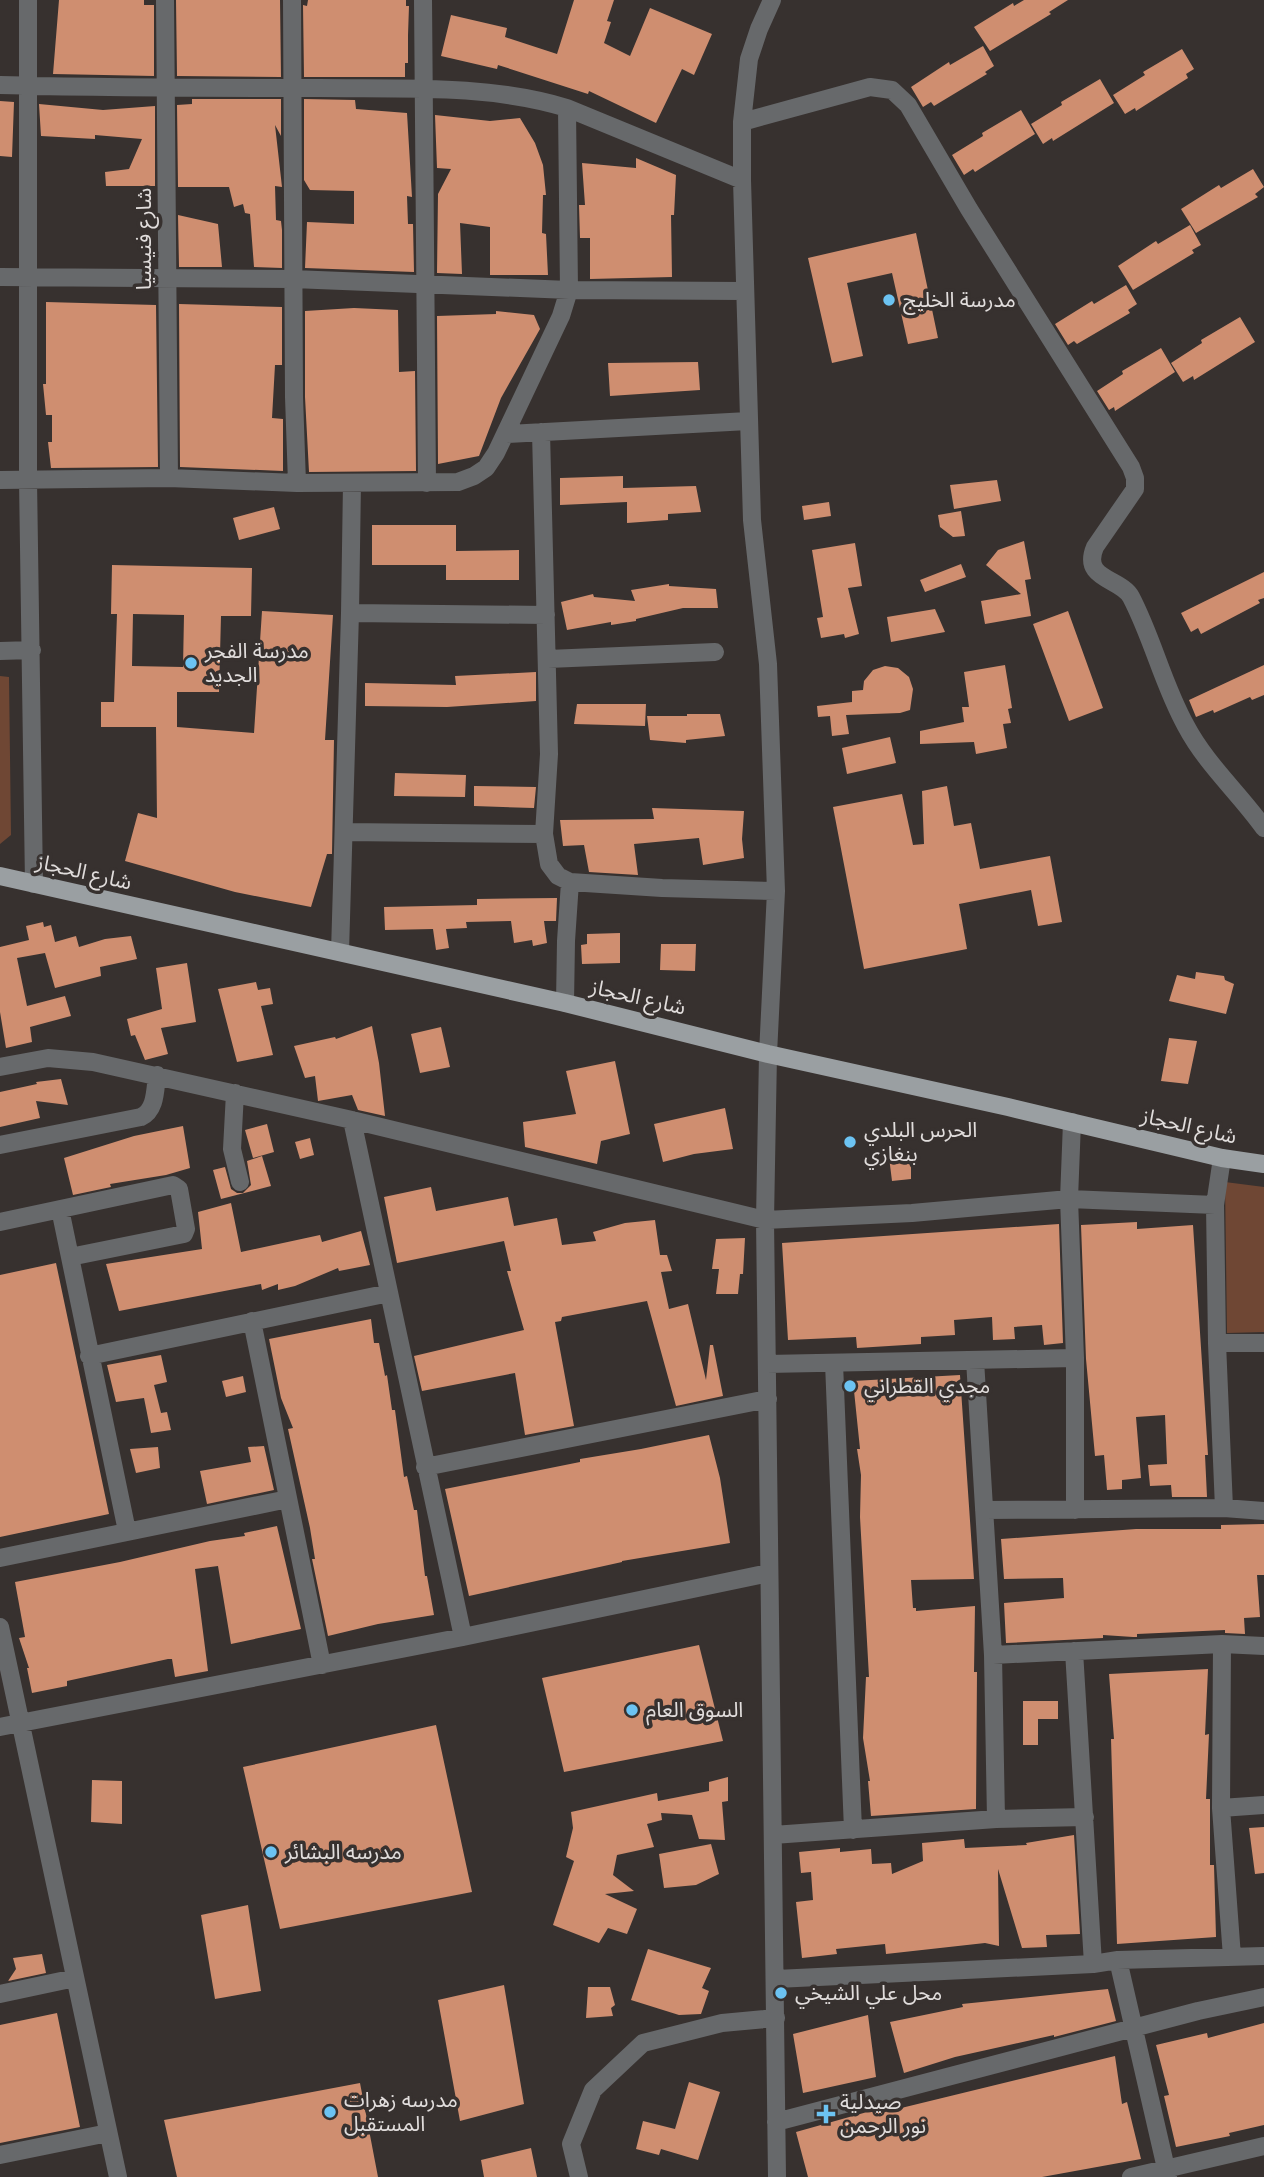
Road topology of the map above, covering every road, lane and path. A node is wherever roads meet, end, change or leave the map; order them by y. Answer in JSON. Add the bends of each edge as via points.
{"nodes":[{"id":1,"x":28,"y":0,"type":"edge"},
{"id":2,"x":165,"y":0,"type":"edge"},
{"id":3,"x":292,"y":0,"type":"edge"},
{"id":4,"x":423,"y":0,"type":"edge"},
{"id":5,"x":772,"y":0,"type":"edge"},
{"id":6,"x":0,"y":85,"type":"edge"},
{"id":7,"x":27,"y":86,"type":"junction"},
{"id":8,"x":166,"y":86,"type":"junction"},
{"id":9,"x":292,"y":88,"type":"junction"},
{"id":10,"x":423,"y":89,"type":"junction"},
{"id":11,"x":567,"y":108,"type":"junction"},
{"id":12,"x":742,"y":122,"type":"junction"},
{"id":13,"x":742,"y":180,"type":"junction"},
{"id":14,"x":0,"y":277,"type":"edge"},
{"id":15,"x":27,"y":277,"type":"junction"},
{"id":16,"x":167,"y":278,"type":"junction"},
{"id":17,"x":293,"y":279,"type":"junction"},
{"id":18,"x":424,"y":284,"type":"junction"},
{"id":19,"x":569,"y":290,"type":"junction"},
{"id":20,"x":744,"y":291,"type":"junction"},
{"id":21,"x":748,"y":421,"type":"junction"},
{"id":22,"x":541,"y":432,"type":"junction"},
{"id":23,"x":506,"y":434,"type":"junction"},
{"id":24,"x":169,"y":478,"type":"junction"},
{"id":25,"x":0,"y":480,"type":"edge"},
{"id":26,"x":28,"y":480,"type":"junction"},
{"id":27,"x":297,"y":483,"type":"junction"},
{"id":28,"x":428,"y":483,"type":"junction"},
{"id":29,"x":352,"y":484,"type":"junction"},
{"id":30,"x":350,"y":613,"type":"junction"},
{"id":31,"x":546,"y":615,"type":"junction"},
{"id":32,"x":0,"y":650,"type":"edge"},
{"id":33,"x":32,"y":650,"type":"junction"},
{"id":34,"x":715,"y":652,"type":"dead end"},
{"id":35,"x":548,"y":659,"type":"junction"},
{"id":36,"x":1264,"y":828,"type":"edge"},
{"id":37,"x":344,"y":832,"type":"junction"},
{"id":38,"x":544,"y":834,"type":"junction"},
{"id":39,"x":0,"y":876,"type":"edge"},
{"id":40,"x":570,"y":882,"type":"junction"},
{"id":41,"x":34,"y":884,"type":"junction"},
{"id":42,"x":776,"y":891,"type":"junction"},
{"id":43,"x":340,"y":952,"type":"junction"},
{"id":44,"x":565,"y":1003,"type":"junction"},
{"id":45,"x":768,"y":1054,"type":"junction"},
{"id":46,"x":0,"y":1067,"type":"edge"},
{"id":47,"x":157,"y":1075,"type":"junction"},
{"id":48,"x":235,"y":1093,"type":"junction"},
{"id":49,"x":352,"y":1120,"type":"junction"},
{"id":50,"x":1072,"y":1122,"type":"junction"},
{"id":51,"x":0,"y":1145,"type":"edge"},
{"id":52,"x":1222,"y":1158,"type":"junction"},
{"id":53,"x":1264,"y":1164,"type":"edge"},
{"id":54,"x":240,"y":1182,"type":"dead end"},
{"id":55,"x":1069,"y":1199,"type":"junction"},
{"id":56,"x":1215,"y":1205,"type":"junction"},
{"id":57,"x":60,"y":1209,"type":"junction"},
{"id":58,"x":765,"y":1220,"type":"junction"},
{"id":59,"x":0,"y":1222,"type":"edge"},
{"id":60,"x":70,"y":1258,"type":"junction"},
{"id":61,"x":388,"y":1293,"type":"junction"},
{"id":62,"x":252,"y":1321,"type":"junction"},
{"id":63,"x":1217,"y":1343,"type":"junction"},
{"id":64,"x":1264,"y":1343,"type":"edge"},
{"id":65,"x":89,"y":1356,"type":"junction"},
{"id":66,"x":1075,"y":1358,"type":"junction"},
{"id":67,"x":975,"y":1360,"type":"junction"},
{"id":68,"x":834,"y":1363,"type":"junction"},
{"id":69,"x":767,"y":1364,"type":"junction"},
{"id":70,"x":768,"y":1399,"type":"junction"},
{"id":71,"x":425,"y":1467,"type":"junction"},
{"id":72,"x":289,"y":1499,"type":"junction"},
{"id":73,"x":1224,"y":1508,"type":"junction"},
{"id":74,"x":984,"y":1510,"type":"junction"},
{"id":75,"x":1075,"y":1510,"type":"junction"},
{"id":76,"x":1264,"y":1511,"type":"edge"},
{"id":77,"x":127,"y":1531,"type":"junction"},
{"id":78,"x":0,"y":1558,"type":"edge"},
{"id":79,"x":769,"y":1573,"type":"junction"},
{"id":80,"x":0,"y":1627,"type":"edge"},
{"id":81,"x":463,"y":1637,"type":"junction"},
{"id":82,"x":1222,"y":1644,"type":"junction"},
{"id":83,"x":1264,"y":1646,"type":"edge"},
{"id":84,"x":1073,"y":1651,"type":"junction"},
{"id":85,"x":993,"y":1655,"type":"junction"},
{"id":86,"x":323,"y":1665,"type":"junction"},
{"id":87,"x":21,"y":1723,"type":"junction"},
{"id":88,"x":0,"y":1727,"type":"edge"},
{"id":89,"x":1264,"y":1805,"type":"edge"},
{"id":90,"x":1221,"y":1808,"type":"junction"},
{"id":91,"x":1085,"y":1817,"type":"junction"},
{"id":92,"x":996,"y":1819,"type":"junction"},
{"id":93,"x":853,"y":1830,"type":"junction"},
{"id":94,"x":772,"y":1835,"type":"junction"},
{"id":95,"x":1264,"y":1956,"type":"edge"},
{"id":96,"x":1232,"y":1957,"type":"junction"},
{"id":97,"x":1118,"y":1960,"type":"junction"},
{"id":98,"x":1093,"y":1964,"type":"junction"},
{"id":99,"x":75,"y":1978,"type":"junction"},
{"id":100,"x":776,"y":1979,"type":"junction"},
{"id":101,"x":0,"y":1994,"type":"edge"},
{"id":102,"x":1264,"y":1997,"type":"edge"},
{"id":103,"x":776,"y":2018,"type":"junction"},
{"id":104,"x":1134,"y":2029,"type":"junction"},
{"id":105,"x":776,"y":2122,"type":"junction"},
{"id":106,"x":108,"y":2133,"type":"junction"},
{"id":107,"x":1264,"y":2146,"type":"edge"},
{"id":108,"x":0,"y":2155,"type":"edge"},
{"id":109,"x":1167,"y":2173,"type":"edge"},
{"id":110,"x":118,"y":2177,"type":"edge"},
{"id":111,"x":579,"y":2177,"type":"edge"},
{"id":112,"x":777,"y":2177,"type":"edge"},
{"id":113,"x":1131,"y":2177,"type":"edge"}],
"edges":[{"from":1,"to":7,"type":"street"},
{"from":2,"to":8,"type":"street","name":"شارع فنيسيا"},
{"from":3,"to":9,"type":"street"},
{"from":4,"to":10,"type":"street"},
{"from":5,"to":12,"type":"street","via":[[749,59]]},
{"from":6,"to":7,"type":"street"},
{"from":7,"to":8,"type":"street"},
{"from":7,"to":15,"type":"street"},
{"from":8,"to":9,"type":"street"},
{"from":8,"to":16,"type":"street","name":"شارع فنيسيا"},
{"from":9,"to":10,"type":"street"},
{"from":9,"to":17,"type":"street"},
{"from":10,"to":11,"type":"street","via":[[499,94]]},
{"from":10,"to":18,"type":"street"},
{"from":11,"to":13,"type":"street"},
{"from":11,"to":19,"type":"street"},
{"from":12,"to":13,"type":"street"},
{"from":12,"to":36,"type":"street","via":[[870,87],[892,90],[908,105],[1131,467],[1135,489],[1095,547],[1091,556],[1094,568],[1129,593],[1185,724]]},
{"from":13,"to":20,"type":"street"},
{"from":14,"to":15,"type":"street"},
{"from":15,"to":16,"type":"street"},
{"from":15,"to":26,"type":"street"},
{"from":16,"to":17,"type":"street"},
{"from":16,"to":24,"type":"street","name":"شارع فنيسيا"},
{"from":17,"to":18,"type":"street"},
{"from":17,"to":27,"type":"street"},
{"from":18,"to":19,"type":"street"},
{"from":18,"to":28,"type":"street"},
{"from":19,"to":20,"type":"street"},
{"from":19,"to":23,"type":"street"},
{"from":20,"to":21,"type":"street"},
{"from":21,"to":22,"type":"street"},
{"from":21,"to":42,"type":"street","via":[[752,520],[768,664]]},
{"from":22,"to":23,"type":"street"},
{"from":22,"to":31,"type":"street"},
{"from":23,"to":28,"type":"street","via":[[486,468],[474,476],[458,482]]},
{"from":24,"to":26,"type":"street"},
{"from":24,"to":27,"type":"street"},
{"from":25,"to":26,"type":"street"},
{"from":26,"to":33,"type":"street"},
{"from":27,"to":29,"type":"street"},
{"from":28,"to":29,"type":"street"},
{"from":29,"to":30,"type":"street"},
{"from":30,"to":31,"type":"street"},
{"from":30,"to":37,"type":"street"},
{"from":31,"to":35,"type":"street"},
{"from":32,"to":33,"type":"street"},
{"from":33,"to":41,"type":"street"},
{"from":34,"to":35,"type":"street"},
{"from":35,"to":38,"type":"street","via":[[550,754]]},
{"from":37,"to":38,"type":"street"},
{"from":37,"to":43,"type":"street"},
{"from":38,"to":40,"type":"street","via":[[549,864]]},
{"from":39,"to":41,"type":"main road","name":"شارع الحجاز"},
{"from":40,"to":42,"type":"street"},
{"from":40,"to":44,"type":"street"},
{"from":41,"to":43,"type":"main road","name":"شارع الحجاز"},
{"from":42,"to":45,"type":"street"},
{"from":43,"to":44,"type":"main road","name":"شارع الحجاز"},
{"from":44,"to":45,"type":"main road","name":"شارع الحجاز"},
{"from":45,"to":50,"type":"main road","name":"شارع الحجاز"},
{"from":45,"to":58,"type":"street"},
{"from":46,"to":47,"type":"street","via":[[69,1058]]},
{"from":47,"to":48,"type":"street"},
{"from":47,"to":51,"type":"street","via":[[147,1114]]},
{"from":48,"to":49,"type":"street"},
{"from":48,"to":54,"type":"street","via":[[232,1149]]},
{"from":49,"to":58,"type":"street"},
{"from":49,"to":61,"type":"street"},
{"from":50,"to":52,"type":"main road","name":"شارع الحجاز"},
{"from":50,"to":55,"type":"street"},
{"from":52,"to":53,"type":"main road","name":"شارع الحجاز"},
{"from":52,"to":56,"type":"street"},
{"from":55,"to":56,"type":"street"},
{"from":55,"to":58,"type":"street"},
{"from":55,"to":66,"type":"street"},
{"from":56,"to":63,"type":"street"},
{"from":57,"to":59,"type":"street"},
{"from":57,"to":60,"type":"street"},
{"from":57,"to":60,"type":"street","via":[[173,1185],[179,1189],[184,1234]]},
{"from":58,"to":69,"type":"street"},
{"from":60,"to":65,"type":"street"},
{"from":61,"to":62,"type":"street"},
{"from":61,"to":71,"type":"street"},
{"from":62,"to":65,"type":"street"},
{"from":62,"to":72,"type":"street"},
{"from":63,"to":64,"type":"street"},
{"from":63,"to":73,"type":"street"},
{"from":65,"to":77,"type":"street"},
{"from":66,"to":67,"type":"street"},
{"from":66,"to":75,"type":"street"},
{"from":67,"to":68,"type":"street"},
{"from":67,"to":74,"type":"street"},
{"from":68,"to":69,"type":"street"},
{"from":68,"to":93,"type":"street"},
{"from":69,"to":70,"type":"street"},
{"from":70,"to":71,"type":"street"},
{"from":70,"to":79,"type":"street"},
{"from":71,"to":81,"type":"street"},
{"from":72,"to":77,"type":"street"},
{"from":72,"to":86,"type":"street"},
{"from":73,"to":75,"type":"street"},
{"from":73,"to":76,"type":"street"},
{"from":74,"to":75,"type":"street"},
{"from":74,"to":85,"type":"street"},
{"from":77,"to":78,"type":"street"},
{"from":79,"to":81,"type":"street"},
{"from":79,"to":94,"type":"street"},
{"from":80,"to":87,"type":"street"},
{"from":81,"to":86,"type":"street"},
{"from":82,"to":83,"type":"street"},
{"from":82,"to":84,"type":"street"},
{"from":82,"to":90,"type":"street"},
{"from":84,"to":85,"type":"street"},
{"from":84,"to":91,"type":"street"},
{"from":85,"to":92,"type":"street"},
{"from":86,"to":87,"type":"street"},
{"from":87,"to":88,"type":"street"},
{"from":87,"to":99,"type":"street"},
{"from":89,"to":90,"type":"street"},
{"from":90,"to":96,"type":"street"},
{"from":91,"to":92,"type":"street"},
{"from":91,"to":98,"type":"street"},
{"from":92,"to":93,"type":"street"},
{"from":93,"to":94,"type":"street"},
{"from":94,"to":100,"type":"street"},
{"from":95,"to":96,"type":"street"},
{"from":96,"to":97,"type":"street"},
{"from":97,"to":98,"type":"street"},
{"from":97,"to":104,"type":"street"},
{"from":98,"to":100,"type":"street"},
{"from":99,"to":101,"type":"street"},
{"from":99,"to":106,"type":"street"},
{"from":100,"to":103,"type":"street"},
{"from":102,"to":104,"type":"street"},
{"from":103,"to":105,"type":"street"},
{"from":103,"to":111,"type":"street","via":[[722,2022],[643,2043],[593,2090],[571,2144]]},
{"from":104,"to":105,"type":"street"},
{"from":104,"to":109,"type":"street"},
{"from":105,"to":112,"type":"street"},
{"from":106,"to":108,"type":"street"},
{"from":106,"to":110,"type":"street"},
{"from":107,"to":109,"type":"street"},
{"from":109,"to":113,"type":"street"}]}
